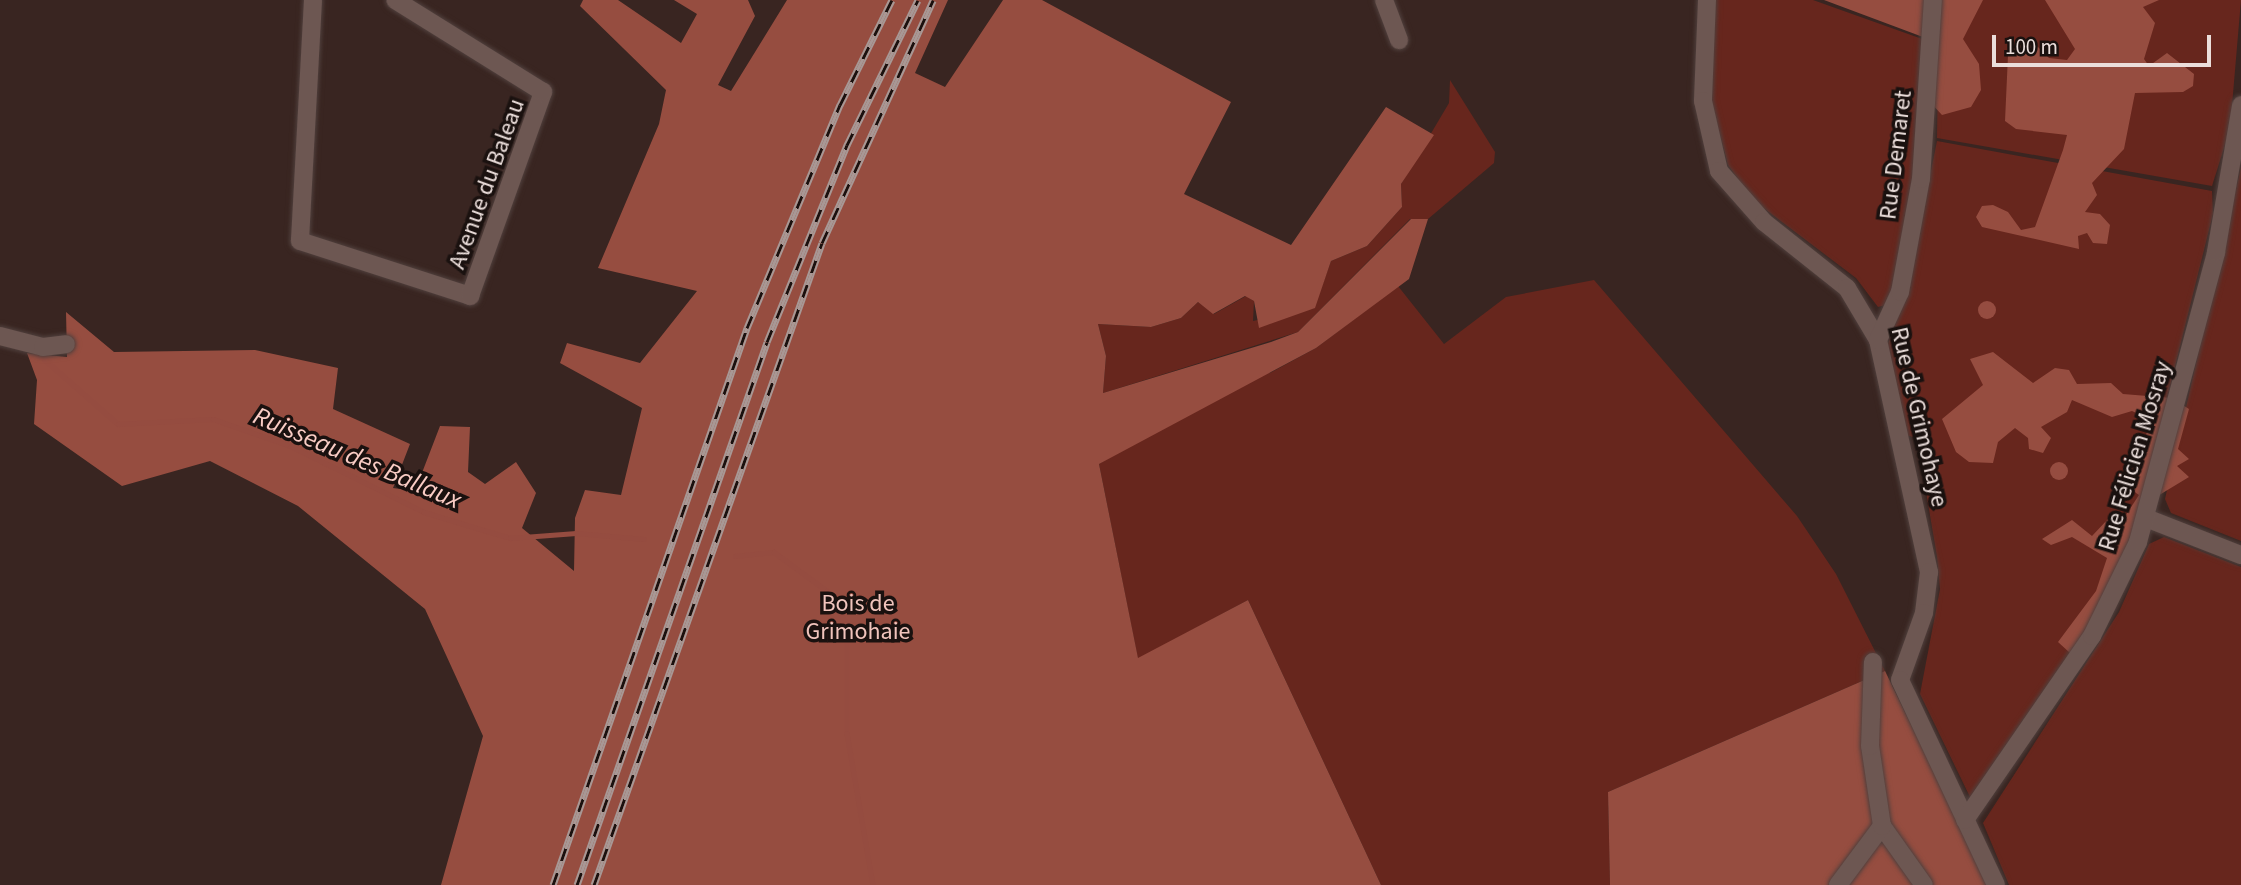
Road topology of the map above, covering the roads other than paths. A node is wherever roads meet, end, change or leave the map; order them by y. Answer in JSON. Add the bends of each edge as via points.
{"nodes":[{"id":1,"x":313,"y":0,"type":"edge"},
{"id":2,"x":395,"y":0,"type":"edge"},
{"id":3,"x":1384,"y":0,"type":"edge"},
{"id":4,"x":1707,"y":0,"type":"edge"},
{"id":5,"x":1933,"y":0,"type":"edge"},
{"id":6,"x":1399,"y":40,"type":"dead end"},
{"id":7,"x":2241,"y":105,"type":"edge"},
{"id":8,"x":1892,"y":314,"type":"junction"},
{"id":9,"x":1871,"y":320,"type":"junction"},
{"id":10,"x":0,"y":336,"type":"edge"},
{"id":11,"x":1878,"y":341,"type":"junction"},
{"id":12,"x":66,"y":344,"type":"dead end"},
{"id":13,"x":2146,"y":518,"type":"junction"},
{"id":14,"x":2241,"y":555,"type":"edge"},
{"id":15,"x":1873,"y":662,"type":"dead end"},
{"id":16,"x":1965,"y":820,"type":"junction"},
{"id":17,"x":1882,"y":826,"type":"junction"},
{"id":18,"x":1838,"y":885,"type":"edge"},
{"id":19,"x":1924,"y":885,"type":"edge"},
{"id":20,"x":1996,"y":885,"type":"edge"}],
"edges":[{"from":1,"to":2,"type":"street","name":"Avenue du Baleau","via":[[300,241],[470,296],[544,92]]},
{"from":3,"to":6,"type":"street"},
{"from":4,"to":9,"type":"street","name":"Rue de Grimohaye","via":[[1703,101],[1719,171],[1764,222],[1847,288]]},
{"from":5,"to":8,"type":"street","name":"Rue Demaret","via":[[1925,150]]},
{"from":7,"to":13,"type":"street","name":"Rue Félicien Mosray","via":[[2217,252]]},
{"from":8,"to":9,"type":"street"},
{"from":8,"to":11,"type":"street","name":"Rue Demaret"},
{"from":9,"to":11,"type":"street","name":"Rue de Grimohaye"},
{"from":10,"to":12,"type":"street","via":[[43,347]]},
{"from":11,"to":16,"type":"street","name":"Rue de Grimohaye","via":[[1929,572],[1924,613],[1900,680]]},
{"from":13,"to":14,"type":"street"},
{"from":13,"to":16,"type":"street","name":"Rue Félicien Mosray","via":[[2092,636]]},
{"from":15,"to":17,"type":"street","via":[[1870,746]]},
{"from":16,"to":20,"type":"street","name":"Rue de Grimohaye"},
{"from":17,"to":18,"type":"street"},
{"from":17,"to":19,"type":"street"}]}
